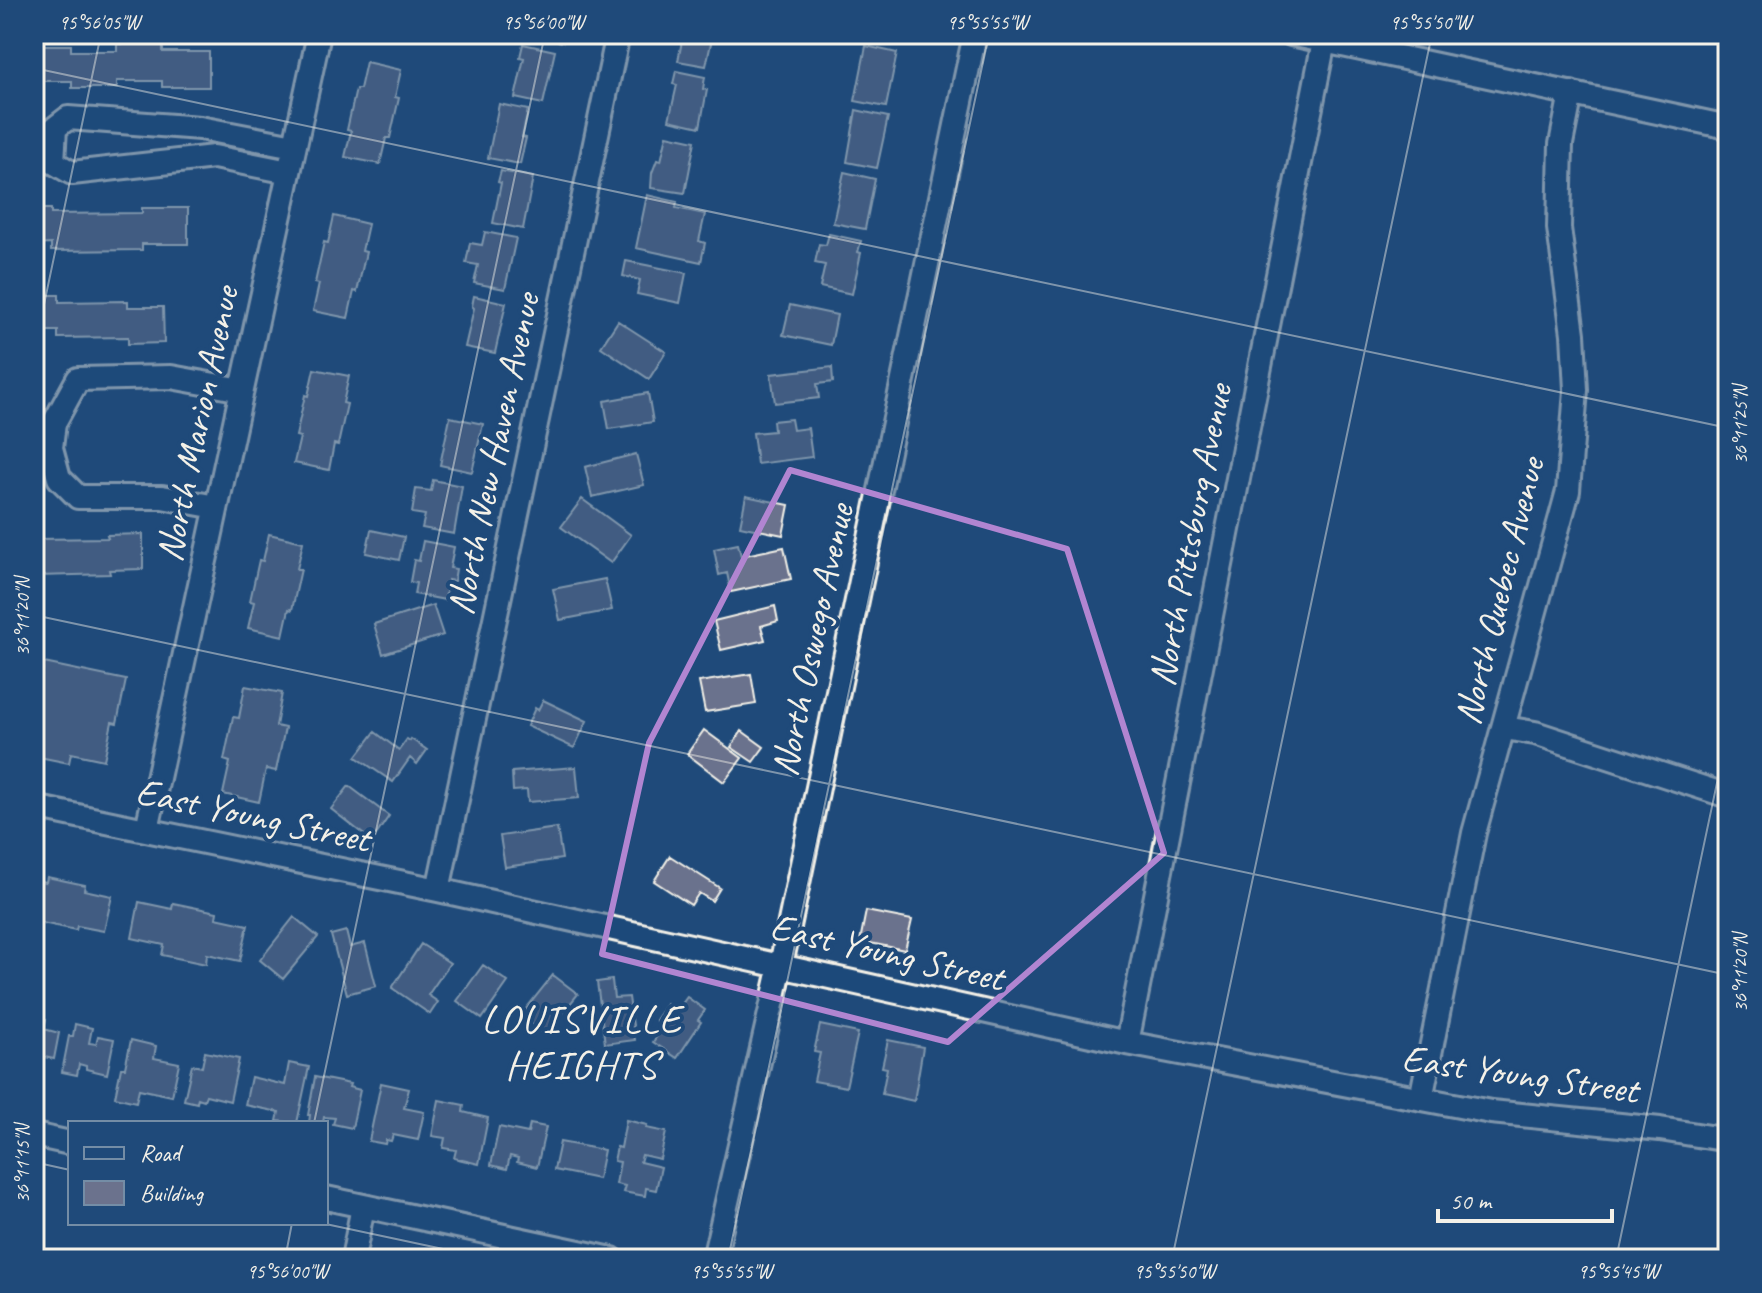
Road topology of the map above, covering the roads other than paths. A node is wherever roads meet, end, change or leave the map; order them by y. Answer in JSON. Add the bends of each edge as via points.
{"nodes":[{"id":1,"x":319,"y":34,"type":"edge"},
{"id":2,"x":618,"y":34,"type":"edge"},
{"id":3,"x":975,"y":34,"type":"edge"},
{"id":4,"x":1291,"y":34,"type":"edge"},
{"id":5,"x":1324,"y":41,"type":"junction"},
{"id":6,"x":1571,"y":93,"type":"junction"},
{"id":7,"x":1728,"y":127,"type":"edge"},
{"id":8,"x":294,"y":146,"type":"junction"},
{"id":9,"x":289,"y":172,"type":"junction"},
{"id":10,"x":242,"y":390,"type":"junction"},
{"id":11,"x":216,"y":507,"type":"junction"},
{"id":12,"x":1504,"y":728,"type":"junction"},
{"id":13,"x":1728,"y":796,"type":"edge"},
{"id":14,"x":34,"y":807,"type":"edge"},
{"id":15,"x":147,"y":829,"type":"junction"},
{"id":16,"x":438,"y":890,"type":"junction"},
{"id":17,"x":781,"y":965,"type":"junction"},
{"id":18,"x":1127,"y":1043,"type":"junction"},
{"id":19,"x":1421,"y":1099,"type":"junction"},
{"id":20,"x":34,"y":1135,"type":"edge"},
{"id":21,"x":1728,"y":1140,"type":"edge"},
{"id":22,"x":68,"y":1143,"type":"edge"},
{"id":23,"x":328,"y":1198,"type":"edge"},
{"id":24,"x":363,"y":1206,"type":"junction"},
{"id":25,"x":353,"y":1259,"type":"edge"},
{"id":26,"x":612,"y":1259,"type":"edge"},
{"id":27,"x":714,"y":1259,"type":"edge"}],
"edges":[{"from":1,"to":8,"type":"street","name":"North Marion Avenue"},
{"from":2,"to":16,"type":"street","name":"North New Haven Avenue"},
{"from":3,"to":17,"type":"street","name":"North Oswego Avenue"},
{"from":4,"to":5,"type":"street"},
{"from":5,"to":6,"type":"street"},
{"from":5,"to":18,"type":"street","name":"North Pittsburg Avenue"},
{"from":6,"to":7,"type":"street"},
{"from":6,"to":12,"type":"street","name":"North Quebec Avenue","via":[[1561,144],[1559,228],[1576,390],[1568,491]]},
{"from":8,"to":9,"type":"street","name":"North Marion Avenue"},
{"from":8,"to":9,"type":"street","via":[[200,128],[68,118],[55,128],[53,162],[72,173],[214,157]]},
{"from":9,"to":10,"type":"street","name":"North Marion Avenue"},
{"from":10,"to":11,"type":"street","name":"North Marion Avenue"},
{"from":10,"to":11,"type":"street","via":[[171,377],[78,379],[54,423],[51,448],[59,478],[78,497],[162,497]]},
{"from":11,"to":15,"type":"street","name":"North Marion Avenue"},
{"from":12,"to":13,"type":"street","via":[[1535,733]]},
{"from":12,"to":19,"type":"street","name":"North Quebec Avenue","via":[[1474,833]]},
{"from":14,"to":15,"type":"street","name":"East Young Street"},
{"from":15,"to":16,"type":"street","name":"East Young Street"},
{"from":16,"to":17,"type":"street","name":"East Young Street"},
{"from":17,"to":18,"type":"street","name":"East Young Street"},
{"from":17,"to":27,"type":"street","name":"North Oswego Avenue"},
{"from":18,"to":19,"type":"street","name":"East Young Street"},
{"from":19,"to":21,"type":"street","name":"East Young Street"},
{"from":20,"to":22,"type":"street"},
{"from":23,"to":24,"type":"street"},
{"from":24,"to":25,"type":"street"},
{"from":24,"to":26,"type":"street"}]}
